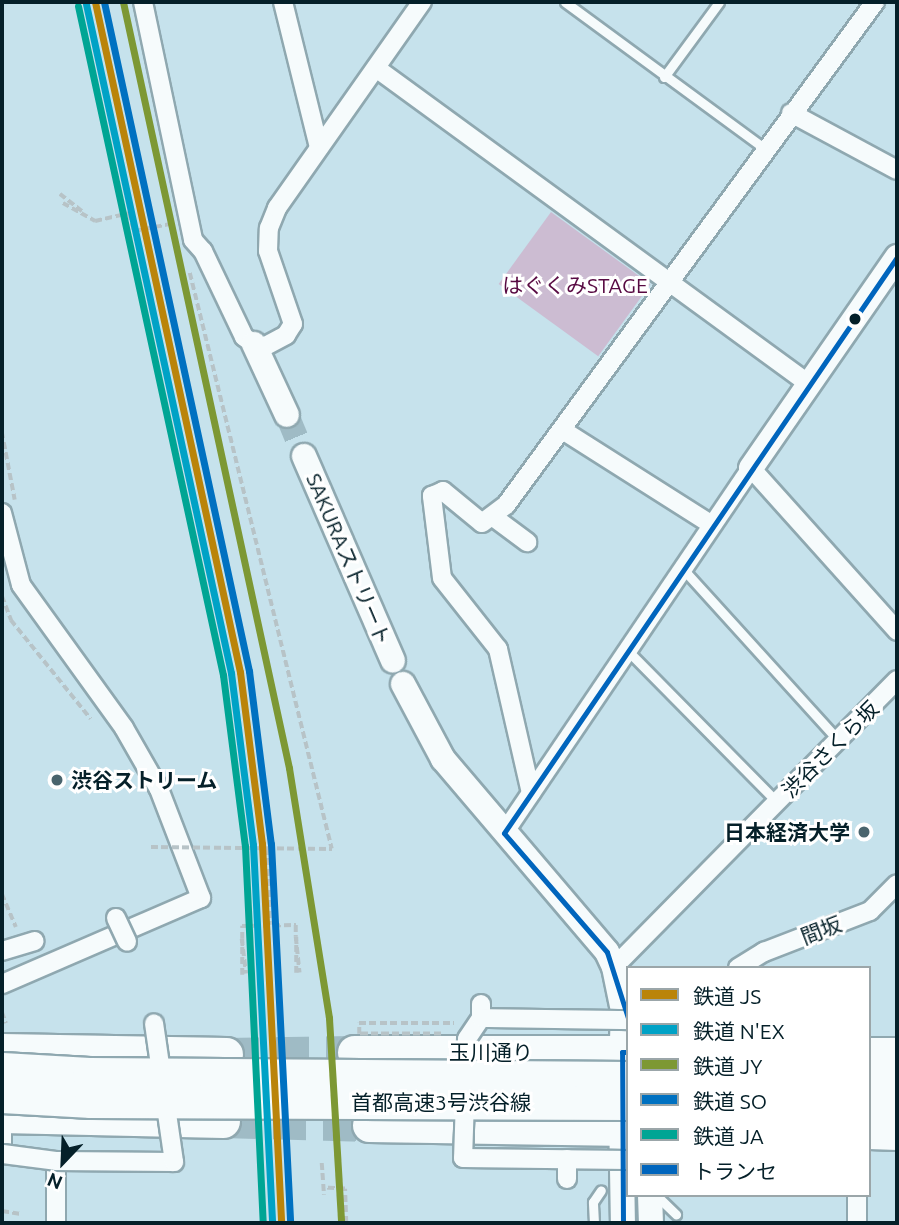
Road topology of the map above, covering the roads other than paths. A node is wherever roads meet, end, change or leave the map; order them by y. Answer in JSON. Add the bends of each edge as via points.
{"nodes":[{"id":1,"x":143,"y":2,"type":"edge"},
{"id":2,"x":283,"y":2,"type":"edge"},
{"id":3,"x":422,"y":2,"type":"edge"},
{"id":4,"x":565,"y":2,"type":"edge"},
{"id":5,"x":719,"y":2,"type":"edge"},
{"id":6,"x":875,"y":2,"type":"edge"},
{"id":7,"x":376,"y":68,"type":"junction"},
{"id":8,"x":664,"y":77,"type":"junction"},
{"id":9,"x":791,"y":113,"type":"junction"},
{"id":10,"x":319,"y":148,"type":"junction"},
{"id":11,"x":764,"y":148,"type":"junction"},
{"id":12,"x":897,"y":170,"type":"edge"},
{"id":13,"x":897,"y":257,"type":"edge"},
{"id":14,"x":668,"y":283,"type":"junction"},
{"id":15,"x":256,"y":347,"type":"junction"},
{"id":16,"x":809,"y":384,"type":"junction"},
{"id":17,"x":287,"y":415,"type":"tunnel mouth"},
{"id":18,"x":564,"y":431,"type":"junction"},
{"id":19,"x":304,"y":456,"type":"tunnel mouth"},
{"id":20,"x":751,"y":468,"type":"junction"},
{"id":21,"x":9,"y":511,"type":"edge"},
{"id":22,"x":492,"y":516,"type":"junction"},
{"id":23,"x":712,"y":526,"type":"junction"},
{"id":24,"x":527,"y":542,"type":"dead end"},
{"id":25,"x":8,"y":567,"type":"edge"},
{"id":26,"x":683,"y":569,"type":"junction"},
{"id":27,"x":897,"y":631,"type":"edge"},
{"id":28,"x":628,"y":651,"type":"junction"},
{"id":29,"x":393,"y":661,"type":"dead end"},
{"id":30,"x":897,"y":681,"type":"edge"},
{"id":31,"x":403,"y":684,"type":"dead end"},
{"id":32,"x":838,"y":740,"type":"junction"},
{"id":33,"x":531,"y":793,"type":"junction"},
{"id":34,"x":777,"y":802,"type":"junction"},
{"id":35,"x":505,"y":833,"type":"junction"},
{"id":36,"x":897,"y":884,"type":"edge"},
{"id":37,"x":116,"y":918,"type":"dead end"},
{"id":38,"x":34,"y":941,"type":"dead end"},
{"id":39,"x":127,"y":942,"type":"dead end"},
{"id":40,"x":2,"y":951,"type":"edge"},
{"id":41,"x":741,"y":966,"type":"edge"},
{"id":42,"x":614,"y":967,"type":"junction"},
{"id":43,"x":2,"y":984,"type":"edge"},
{"id":44,"x":476,"y":1021,"type":"junction"},
{"id":45,"x":154,"y":1023,"type":"dead end"},
{"id":46,"x":438,"y":1035,"type":"road end"},
{"id":47,"x":3,"y":1052,"type":"edge"},
{"id":48,"x":871,"y":1054,"type":"edge"},
{"id":49,"x":897,"y":1054,"type":"edge"},
{"id":50,"x":625,"y":1080,"type":"edge"},
{"id":51,"x":871,"y":1082,"type":"edge"},
{"id":52,"x":897,"y":1082,"type":"edge"},
{"id":53,"x":224,"y":1088,"type":"junction"},
{"id":54,"x":2,"y":1094,"type":"edge"},
{"id":55,"x":871,"y":1108,"type":"edge"},
{"id":56,"x":897,"y":1108,"type":"edge"},
{"id":57,"x":2,"y":1116,"type":"edge"},
{"id":58,"x":168,"y":1120,"type":"junction"},
{"id":59,"x":2,"y":1132,"type":"edge"},
{"id":60,"x":871,"y":1132,"type":"edge"},
{"id":61,"x":897,"y":1133,"type":"edge"},
{"id":62,"x":445,"y":1138,"type":"dead end"},
{"id":63,"x":464,"y":1138,"type":"junction"},
{"id":64,"x":2,"y":1154,"type":"edge"},
{"id":65,"x":567,"y":1159,"type":"junction"},
{"id":66,"x":56,"y":1161,"type":"junction"},
{"id":67,"x":567,"y":1180,"type":"dead end"},
{"id":68,"x":601,"y":1190,"type":"dead end"},
{"id":69,"x":650,"y":1197,"type":"edge"},
{"id":70,"x":658,"y":1197,"type":"edge"},
{"id":71,"x":857,"y":1197,"type":"edge"},
{"id":72,"x":676,"y":1214,"type":"dead end"},
{"id":73,"x":56,"y":1223,"type":"edge"},
{"id":74,"x":594,"y":1223,"type":"edge"},
{"id":75,"x":623,"y":1223,"type":"edge"},
{"id":76,"x":651,"y":1223,"type":"edge"},
{"id":77,"x":857,"y":1223,"type":"edge"}],
"edges":[{"from":1,"to":15,"type":"street","via":[[193,240],[203,251],[244,337]]},
{"from":2,"to":10,"type":"street"},
{"from":3,"to":7,"type":"street"},
{"from":4,"to":8,"type":"lane"},
{"from":5,"to":8,"type":"lane"},
{"from":6,"to":9,"type":"street"},
{"from":7,"to":10,"type":"street"},
{"from":7,"to":14,"type":"street"},
{"from":8,"to":11,"type":"lane"},
{"from":9,"to":11,"type":"street"},
{"from":9,"to":12,"type":"street"},
{"from":10,"to":15,"type":"street","via":[[269,228],[270,262],[293,324],[286,335]]},
{"from":11,"to":14,"type":"street"},
{"from":13,"to":16,"type":"street"},
{"from":14,"to":16,"type":"street"},
{"from":14,"to":18,"type":"street"},
{"from":15,"to":17,"type":"street"},
{"from":16,"to":20,"type":"street"},
{"from":18,"to":22,"type":"street","via":[[506,505]]},
{"from":18,"to":23,"type":"street"},
{"from":19,"to":29,"type":"street","name":"SAKURAストリート"},
{"from":20,"to":23,"type":"street"},
{"from":20,"to":27,"type":"street"},
{"from":21,"to":25,"type":"street"},
{"from":22,"to":24,"type":"street"},
{"from":22,"to":33,"type":"street","via":[[482,523],[443,491],[432,496],[442,578],[498,649]]},
{"from":23,"to":26,"type":"street"},
{"from":25,"to":43,"type":"street","via":[[124,728],[159,789],[176,851],[201,898]]},
{"from":26,"to":28,"type":"street"},
{"from":26,"to":32,"type":"lane"},
{"from":28,"to":33,"type":"street"},
{"from":28,"to":34,"type":"lane"},
{"from":30,"to":32,"type":"street","name":"渋谷さくら坂"},
{"from":31,"to":35,"type":"street","via":[[443,759]]},
{"from":32,"to":34,"type":"street","name":"渋谷さくら坂"},
{"from":33,"to":35,"type":"street"},
{"from":34,"to":42,"type":"street","name":"渋谷さくら坂"},
{"from":35,"to":42,"type":"street"},
{"from":36,"to":41,"type":"street","name":"間坂","via":[[870,911],[764,952]]},
{"from":37,"to":39,"type":"street","bridge":true},
{"from":38,"to":40,"type":"street","bridge":true},
{"from":42,"to":50,"type":"street"},
{"from":44,"to":46,"type":"street"},
{"from":44,"to":50,"type":"street","bridge":true},
{"from":44,"to":63,"type":"street","bridge":true},
{"from":45,"to":58,"type":"street","bridge":true},
{"from":47,"to":50,"type":"highway","name":"首都高速3号渋谷線","bridge":true,"via":[[89,1074]]},
{"from":47,"to":53,"type":"highway"},
{"from":48,"to":49,"type":"highway"},
{"from":50,"to":50,"type":"highway","name":"玉川通り","via":[[362,1089]]},
{"from":50,"to":54,"type":"highway","name":"首都高速3号渋谷線","bridge":true,"via":[[105,1101]]},
{"from":50,"to":65,"type":"street","bridge":true},
{"from":50,"to":75,"type":"street"},
{"from":51,"to":52,"type":"highway"},
{"from":53,"to":54,"type":"highway"},
{"from":53,"to":58,"type":"highway"},
{"from":55,"to":56,"type":"highway"},
{"from":57,"to":58,"type":"highway"},
{"from":58,"to":66,"type":"street","bridge":true,"via":[[174,1162]]},
{"from":59,"to":64,"type":"street"},
{"from":60,"to":61,"type":"highway"},
{"from":62,"to":63,"type":"street"},
{"from":63,"to":65,"type":"street","bridge":true,"via":[[463,1158]]},
{"from":64,"to":66,"type":"street","bridge":true},
{"from":65,"to":67,"type":"street","bridge":true},
{"from":66,"to":73,"type":"street"},
{"from":68,"to":74,"type":"lane","via":[[593,1202]]},
{"from":69,"to":76,"type":"street"},
{"from":70,"to":72,"type":"lane"},
{"from":71,"to":77,"type":"street"}]}
